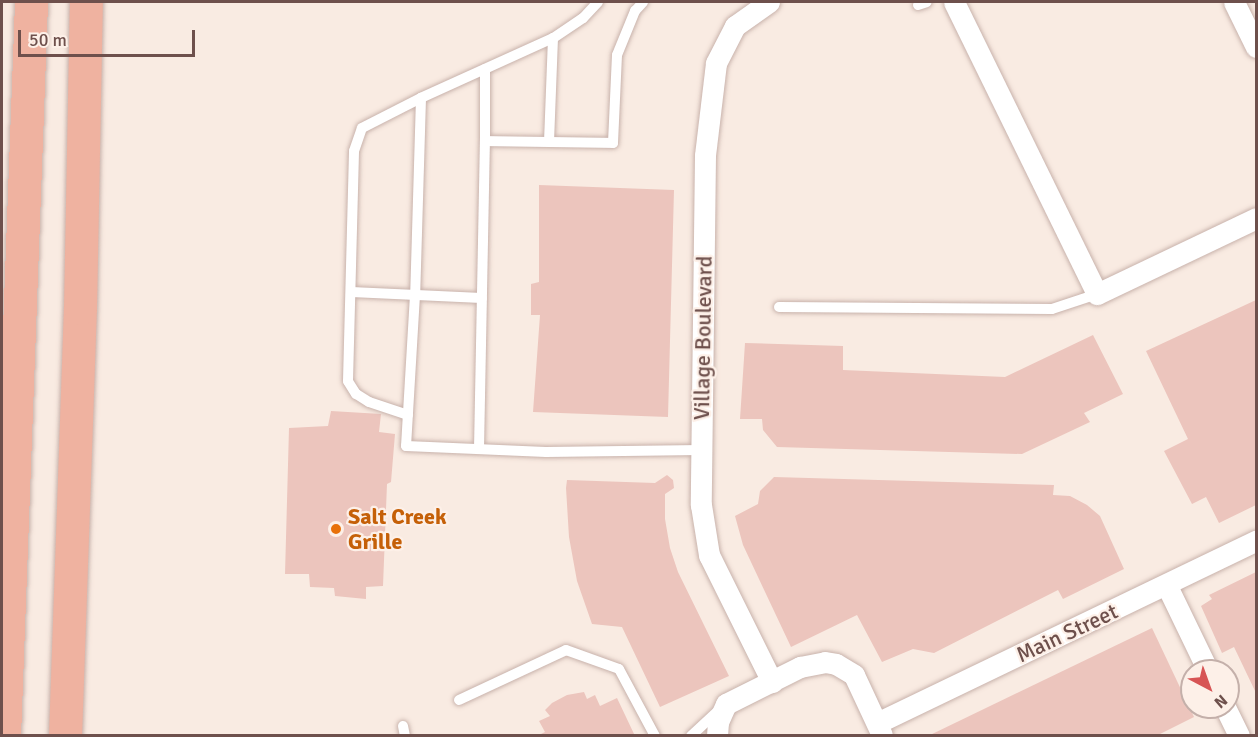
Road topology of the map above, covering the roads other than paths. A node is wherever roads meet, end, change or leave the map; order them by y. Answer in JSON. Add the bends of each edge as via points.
{"nodes":[{"id":1,"x":31,"y":2,"type":"edge"},
{"id":2,"x":86,"y":2,"type":"edge"},
{"id":3,"x":598,"y":2,"type":"edge"},
{"id":4,"x":644,"y":2,"type":"edge"},
{"id":5,"x":769,"y":2,"type":"edge"},
{"id":6,"x":954,"y":2,"type":"edge"},
{"id":7,"x":1234,"y":2,"type":"edge"},
{"id":8,"x":553,"y":38,"type":"junction"},
{"id":9,"x":1257,"y":47,"type":"edge"},
{"id":10,"x":484,"y":69,"type":"junction"},
{"id":11,"x":421,"y":98,"type":"junction"},
{"id":12,"x":2,"y":111,"type":"edge"},
{"id":13,"x":485,"y":141,"type":"junction"},
{"id":14,"x":549,"y":142,"type":"junction"},
{"id":15,"x":26,"y":151,"type":"junction"},
{"id":16,"x":1257,"y":218,"type":"edge"},
{"id":17,"x":351,"y":292,"type":"junction"},
{"id":18,"x":1097,"y":294,"type":"junction"},
{"id":19,"x":415,"y":295,"type":"junction"},
{"id":20,"x":482,"y":298,"type":"junction"},
{"id":21,"x":779,"y":307,"type":"dead end"},
{"id":22,"x":408,"y":415,"type":"junction"},
{"id":23,"x":479,"y":449,"type":"junction"},
{"id":24,"x":701,"y":450,"type":"junction"},
{"id":25,"x":1257,"y":541,"type":"edge"},
{"id":26,"x":1167,"y":586,"type":"junction"},
{"id":27,"x":1202,"y":659,"type":"edge"},
{"id":28,"x":772,"y":682,"type":"junction"},
{"id":29,"x":459,"y":700,"type":"dead end"},
{"id":30,"x":726,"y":704,"type":"junction"},
{"id":31,"x":1231,"y":719,"type":"edge"},
{"id":32,"x":879,"y":729,"type":"edge"},
{"id":33,"x":653,"y":732,"type":"edge"},
{"id":34,"x":4,"y":735,"type":"edge"},
{"id":35,"x":65,"y":735,"type":"edge"},
{"id":36,"x":691,"y":735,"type":"edge"},
{"id":37,"x":717,"y":735,"type":"edge"},
{"id":38,"x":1239,"y":735,"type":"edge"}],
"edges":[{"from":1,"to":15,"type":"highway"},
{"from":2,"to":35,"type":"highway"},
{"from":3,"to":8,"type":"lane","via":[[584,18]]},
{"from":4,"to":14,"type":"lane","via":[[635,11],[617,55],[613,143]]},
{"from":5,"to":24,"type":"street","name":"Village Boulevard","via":[[735,26],[716,63],[705,154]]},
{"from":6,"to":18,"type":"street"},
{"from":7,"to":9,"type":"street"},
{"from":8,"to":10,"type":"lane"},
{"from":8,"to":14,"type":"lane"},
{"from":10,"to":11,"type":"lane"},
{"from":10,"to":13,"type":"lane"},
{"from":11,"to":17,"type":"lane","via":[[372,120],[357,136]]},
{"from":11,"to":19,"type":"lane"},
{"from":12,"to":15,"type":"highway"},
{"from":13,"to":14,"type":"lane"},
{"from":13,"to":20,"type":"lane"},
{"from":15,"to":34,"type":"highway"},
{"from":16,"to":18,"type":"street"},
{"from":17,"to":19,"type":"lane"},
{"from":17,"to":22,"type":"lane","via":[[348,381],[363,398]]},
{"from":18,"to":21,"type":"lane","via":[[1052,309]]},
{"from":19,"to":20,"type":"lane"},
{"from":19,"to":22,"type":"lane"},
{"from":20,"to":23,"type":"lane"},
{"from":22,"to":23,"type":"lane","via":[[406,446]]},
{"from":23,"to":24,"type":"lane"},
{"from":24,"to":28,"type":"street","name":"Village Boulevard","via":[[701,505],[709,555]]},
{"from":25,"to":26,"type":"street","name":"Main Street"},
{"from":26,"to":27,"type":"street"},
{"from":26,"to":32,"type":"street","name":"Main Street"},
{"from":28,"to":30,"type":"street"},
{"from":28,"to":32,"type":"street","via":[[800,668],[825,662],[836,664],[854,675]]},
{"from":29,"to":33,"type":"lane","via":[[566,650],[619,669]]},
{"from":30,"to":36,"type":"lane"},
{"from":30,"to":37,"type":"street"},
{"from":31,"to":38,"type":"street"}]}
